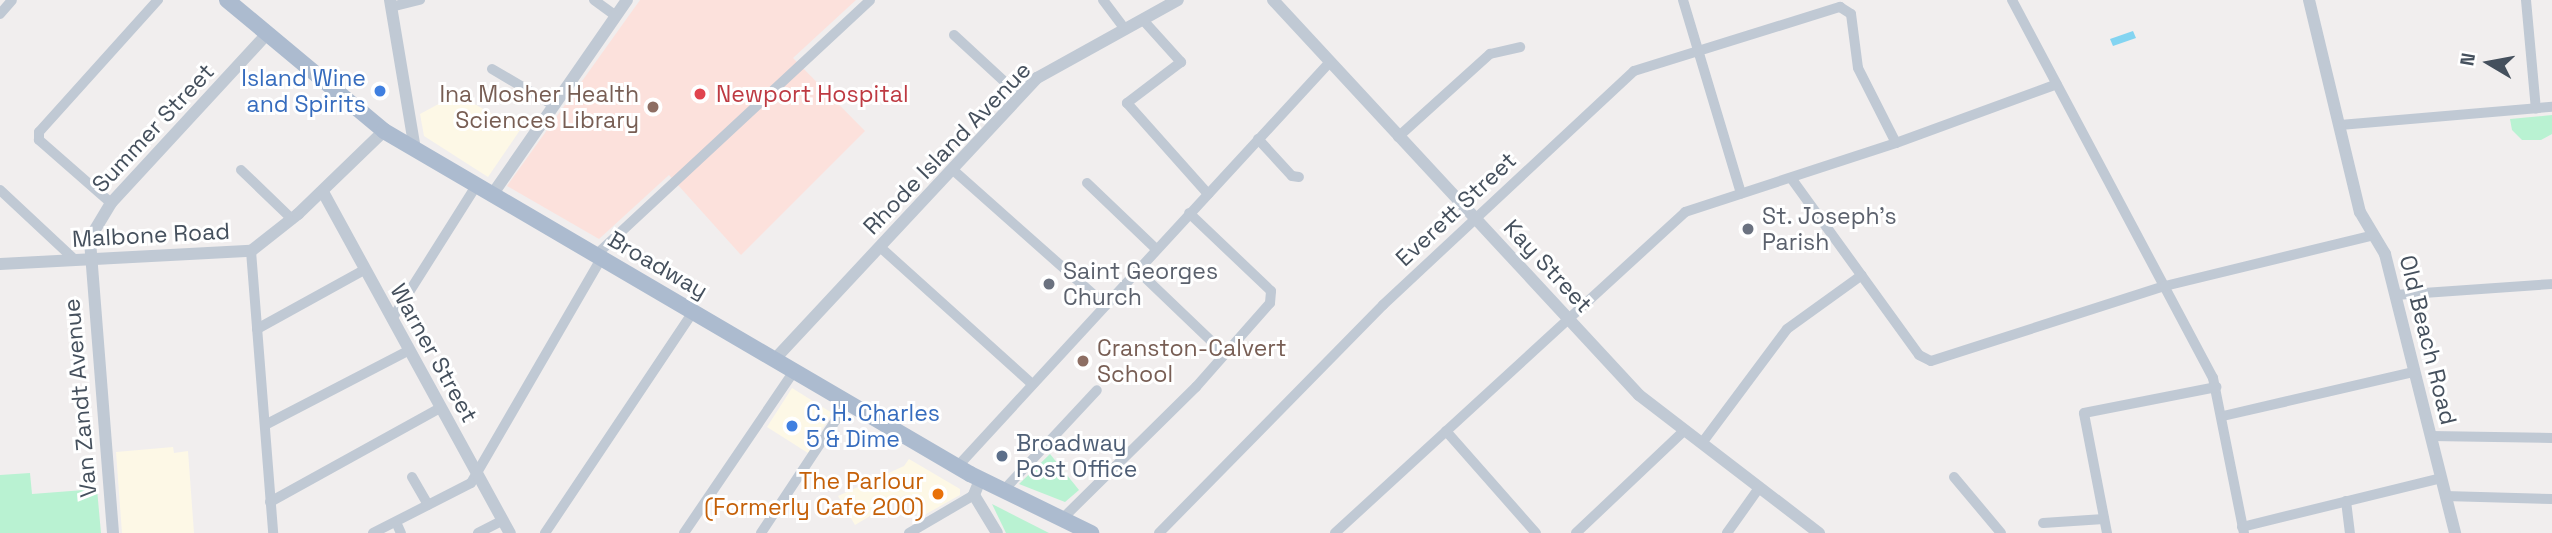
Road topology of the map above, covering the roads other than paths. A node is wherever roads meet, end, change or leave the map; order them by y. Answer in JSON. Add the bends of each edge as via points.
{"nodes":[{"id":1,"x":12,"y":0,"type":"edge"},
{"id":2,"x":158,"y":0,"type":"edge"},
{"id":3,"x":227,"y":0,"type":"edge"},
{"id":4,"x":419,"y":0,"type":"edge"},
{"id":5,"x":594,"y":0,"type":"edge"},
{"id":6,"x":627,"y":0,"type":"edge"},
{"id":7,"x":870,"y":0,"type":"edge"},
{"id":8,"x":1103,"y":0,"type":"edge"},
{"id":9,"x":1178,"y":0,"type":"edge"},
{"id":10,"x":1273,"y":0,"type":"edge"},
{"id":11,"x":1683,"y":0,"type":"edge"},
{"id":12,"x":2012,"y":0,"type":"edge"},
{"id":13,"x":2309,"y":0,"type":"edge"},
{"id":14,"x":2526,"y":0,"type":"edge"},
{"id":15,"x":390,"y":4,"type":"edge"},
{"id":16,"x":0,"y":14,"type":"edge"},
{"id":17,"x":616,"y":16,"type":"junction"},
{"id":18,"x":1143,"y":19,"type":"junction"},
{"id":19,"x":1125,"y":29,"type":"junction"},
{"id":20,"x":267,"y":34,"type":"junction"},
{"id":21,"x":954,"y":35,"type":"dead end"},
{"id":22,"x":1520,"y":47,"type":"dead end"},
{"id":23,"x":1698,"y":51,"type":"junction"},
{"id":24,"x":1330,"y":62,"type":"junction"},
{"id":25,"x":492,"y":69,"type":"dead end"},
{"id":26,"x":2057,"y":84,"type":"junction"},
{"id":27,"x":1020,"y":96,"type":"junction"},
{"id":28,"x":553,"y":105,"type":"junction"},
{"id":29,"x":2552,"y":107,"type":"edge"},
{"id":30,"x":2536,"y":109,"type":"junction"},
{"id":31,"x":2340,"y":125,"type":"junction"},
{"id":32,"x":384,"y":131,"type":"junction"},
{"id":33,"x":1398,"y":137,"type":"junction"},
{"id":34,"x":1258,"y":139,"type":"junction"},
{"id":35,"x":1896,"y":143,"type":"junction"},
{"id":36,"x":415,"y":150,"type":"junction"},
{"id":37,"x":952,"y":169,"type":"junction"},
{"id":38,"x":241,"y":170,"type":"dead end"},
{"id":39,"x":1299,"y":177,"type":"dead end"},
{"id":40,"x":1791,"y":178,"type":"junction"},
{"id":41,"x":1087,"y":183,"type":"dead end"},
{"id":42,"x":476,"y":186,"type":"junction"},
{"id":43,"x":0,"y":190,"type":"edge"},
{"id":44,"x":323,"y":192,"type":"junction"},
{"id":45,"x":1741,"y":193,"type":"junction"},
{"id":46,"x":1208,"y":194,"type":"junction"},
{"id":47,"x":492,"y":195,"type":"junction"},
{"id":48,"x":111,"y":203,"type":"junction"},
{"id":49,"x":1189,"y":213,"type":"junction"},
{"id":50,"x":1473,"y":218,"type":"junction"},
{"id":51,"x":292,"y":219,"type":"junction"},
{"id":52,"x":2374,"y":235,"type":"junction"},
{"id":53,"x":880,"y":247,"type":"junction"},
{"id":54,"x":1156,"y":250,"type":"junction"},
{"id":55,"x":251,"y":251,"type":"junction"},
{"id":56,"x":598,"y":257,"type":"junction"},
{"id":57,"x":89,"y":259,"type":"junction"},
{"id":58,"x":75,"y":260,"type":"junction"},
{"id":59,"x":0,"y":264,"type":"edge"},
{"id":60,"x":364,"y":270,"type":"junction"},
{"id":61,"x":1137,"y":270,"type":"junction"},
{"id":62,"x":1862,"y":275,"type":"junction"},
{"id":63,"x":2551,"y":284,"type":"edge"},
{"id":64,"x":2165,"y":286,"type":"junction"},
{"id":65,"x":2395,"y":295,"type":"junction"},
{"id":66,"x":1105,"y":306,"type":"junction"},
{"id":67,"x":693,"y":312,"type":"junction"},
{"id":68,"x":391,"y":319,"type":"junction"},
{"id":69,"x":1568,"y":319,"type":"junction"},
{"id":70,"x":257,"y":329,"type":"junction"},
{"id":71,"x":408,"y":351,"type":"junction"},
{"id":72,"x":1225,"y":354,"type":"junction"},
{"id":73,"x":774,"y":360,"type":"junction"},
{"id":74,"x":794,"y":371,"type":"junction"},
{"id":75,"x":2414,"y":372,"type":"junction"},
{"id":76,"x":1032,"y":384,"type":"junction"},
{"id":77,"x":2216,"y":387,"type":"junction"},
{"id":78,"x":1097,"y":390,"type":"dead end"},
{"id":79,"x":847,"y":403,"type":"junction"},
{"id":80,"x":440,"y":408,"type":"junction"},
{"id":81,"x":2222,"y":416,"type":"junction"},
{"id":82,"x":265,"y":425,"type":"junction"},
{"id":83,"x":1685,"y":430,"type":"junction"},
{"id":84,"x":1446,"y":431,"type":"junction"},
{"id":85,"x":2431,"y":436,"type":"junction"},
{"id":86,"x":2552,"y":438,"type":"edge"},
{"id":87,"x":1702,"y":443,"type":"junction"},
{"id":88,"x":957,"y":467,"type":"junction"},
{"id":89,"x":478,"y":475,"type":"junction"},
{"id":90,"x":412,"y":477,"type":"dead end"},
{"id":91,"x":1954,"y":477,"type":"dead end"},
{"id":92,"x":2441,"y":478,"type":"junction"},
{"id":93,"x":977,"y":487,"type":"junction"},
{"id":94,"x":1759,"y":488,"type":"junction"},
{"id":95,"x":1002,"y":492,"type":"junction"},
{"id":96,"x":2445,"y":496,"type":"junction"},
{"id":97,"x":2552,"y":499,"type":"edge"},
{"id":98,"x":2346,"y":501,"type":"junction"},
{"id":99,"x":270,"y":502,"type":"junction"},
{"id":100,"x":428,"y":505,"type":"junction"},
{"id":101,"x":2104,"y":519,"type":"junction"},
{"id":102,"x":503,"y":520,"type":"junction"},
{"id":103,"x":1061,"y":520,"type":"junction"},
{"id":104,"x":396,"y":522,"type":"junction"},
{"id":105,"x":2043,"y":523,"type":"dead end"},
{"id":106,"x":2243,"y":530,"type":"edge"},
{"id":107,"x":113,"y":533,"type":"edge"},
{"id":108,"x":273,"y":533,"type":"edge"},
{"id":109,"x":373,"y":533,"type":"edge"},
{"id":110,"x":401,"y":533,"type":"edge"},
{"id":111,"x":478,"y":533,"type":"edge"},
{"id":112,"x":510,"y":533,"type":"edge"},
{"id":113,"x":545,"y":533,"type":"edge"},
{"id":114,"x":684,"y":533,"type":"edge"},
{"id":115,"x":761,"y":533,"type":"edge"},
{"id":116,"x":909,"y":533,"type":"edge"},
{"id":117,"x":997,"y":533,"type":"edge"},
{"id":118,"x":1091,"y":533,"type":"edge"},
{"id":119,"x":1159,"y":533,"type":"edge"},
{"id":120,"x":1335,"y":533,"type":"edge"},
{"id":121,"x":1536,"y":533,"type":"edge"},
{"id":122,"x":1577,"y":533,"type":"edge"},
{"id":123,"x":1727,"y":533,"type":"edge"},
{"id":124,"x":1819,"y":533,"type":"edge"},
{"id":125,"x":2001,"y":533,"type":"edge"},
{"id":126,"x":2107,"y":533,"type":"edge"},
{"id":127,"x":2350,"y":533,"type":"edge"},
{"id":128,"x":2455,"y":533,"type":"edge"}],
"edges":[{"from":1,"to":16,"type":"street"},
{"from":2,"to":48,"type":"street","via":[[39,132],[39,141]]},
{"from":3,"to":20,"type":"main road","name":"Broadway"},
{"from":4,"to":15,"type":"street"},
{"from":5,"to":17,"type":"street"},
{"from":6,"to":17,"type":"street"},
{"from":7,"to":56,"type":"street"},
{"from":8,"to":19,"type":"street"},
{"from":9,"to":18,"type":"street","name":"Rhode Island Avenue"},
{"from":10,"to":24,"type":"street","name":"Kay Street"},
{"from":11,"to":23,"type":"street"},
{"from":12,"to":26,"type":"street"},
{"from":13,"to":31,"type":"street","name":"Old Beach Road"},
{"from":14,"to":30,"type":"street"},
{"from":15,"to":36,"type":"street"},
{"from":17,"to":28,"type":"street"},
{"from":18,"to":19,"type":"street","name":"Rhode Island Avenue"},
{"from":18,"to":46,"type":"street","via":[[1181,62],[1127,103]]},
{"from":19,"to":27,"type":"street","name":"Rhode Island Avenue","via":[[1037,78]]},
{"from":20,"to":32,"type":"main road","name":"Broadway"},
{"from":20,"to":48,"type":"street","name":"Summer Street"},
{"from":21,"to":27,"type":"street"},
{"from":22,"to":33,"type":"street","via":[[1490,54]]},
{"from":23,"to":35,"type":"street","name":"Everett Street","via":[[1840,8],[1851,14],[1858,68]]},
{"from":23,"to":45,"type":"street"},
{"from":23,"to":50,"type":"street","name":"Everett Street","via":[[1634,71]]},
{"from":24,"to":33,"type":"street","name":"Kay Street"},
{"from":24,"to":34,"type":"street"},
{"from":25,"to":28,"type":"street"},
{"from":26,"to":35,"type":"street"},
{"from":26,"to":64,"type":"street"},
{"from":27,"to":37,"type":"street","name":"Rhode Island Avenue"},
{"from":28,"to":47,"type":"street"},
{"from":29,"to":30,"type":"street"},
{"from":30,"to":31,"type":"street"},
{"from":31,"to":52,"type":"street","name":"Old Beach Road","via":[[2360,212]]},
{"from":32,"to":36,"type":"main road","name":"Broadway"},
{"from":32,"to":44,"type":"street","name":"Malbone Road"},
{"from":33,"to":50,"type":"street","name":"Kay Street"},
{"from":34,"to":39,"type":"street","via":[[1292,176]]},
{"from":34,"to":46,"type":"street"},
{"from":35,"to":40,"type":"street"},
{"from":36,"to":42,"type":"main road","name":"Broadway"},
{"from":37,"to":53,"type":"street","name":"Rhode Island Avenue"},
{"from":37,"to":66,"type":"street"},
{"from":38,"to":51,"type":"street"},
{"from":40,"to":45,"type":"street"},
{"from":40,"to":62,"type":"street"},
{"from":41,"to":54,"type":"street"},
{"from":42,"to":47,"type":"main road","name":"Broadway"},
{"from":42,"to":68,"type":"street"},
{"from":43,"to":58,"type":"street"},
{"from":44,"to":51,"type":"street","name":"Malbone Road"},
{"from":44,"to":60,"type":"street","name":"Warner Street"},
{"from":45,"to":69,"type":"street","via":[[1685,212]]},
{"from":46,"to":49,"type":"street"},
{"from":47,"to":56,"type":"main road","name":"Broadway"},
{"from":48,"to":57,"type":"street","name":"Summer Street","via":[[91,234]]},
{"from":49,"to":54,"type":"street"},
{"from":49,"to":72,"type":"street","via":[[1272,297]]},
{"from":50,"to":69,"type":"street","name":"Kay Street"},
{"from":50,"to":119,"type":"street","name":"Everett Street"},
{"from":51,"to":55,"type":"street","name":"Malbone Road"},
{"from":52,"to":64,"type":"street"},
{"from":52,"to":65,"type":"street","name":"Old Beach Road","via":[[2382,245]]},
{"from":53,"to":73,"type":"street","name":"Rhode Island Avenue"},
{"from":53,"to":76,"type":"street"},
{"from":54,"to":61,"type":"street"},
{"from":55,"to":57,"type":"street","name":"Malbone Road"},
{"from":55,"to":70,"type":"street"},
{"from":56,"to":67,"type":"main road","name":"Broadway"},
{"from":56,"to":89,"type":"street"},
{"from":57,"to":58,"type":"street","name":"Malbone Road"},
{"from":57,"to":107,"type":"street","name":"Van Zandt Avenue"},
{"from":58,"to":59,"type":"street","name":"Malbone Road"},
{"from":60,"to":68,"type":"street","name":"Warner Street"},
{"from":60,"to":70,"type":"street"},
{"from":61,"to":66,"type":"street"},
{"from":61,"to":72,"type":"street"},
{"from":62,"to":64,"type":"street","via":[[1919,355],[1931,360]]},
{"from":62,"to":87,"type":"street","via":[[1787,329]]},
{"from":63,"to":65,"type":"street"},
{"from":64,"to":77,"type":"street"},
{"from":65,"to":75,"type":"street","name":"Old Beach Road"},
{"from":66,"to":76,"type":"street"},
{"from":67,"to":73,"type":"main road","name":"Broadway"},
{"from":67,"to":113,"type":"street"},
{"from":68,"to":71,"type":"street","name":"Warner Street"},
{"from":69,"to":83,"type":"street","name":"Kay Street","via":[[1639,395]]},
{"from":69,"to":84,"type":"street"},
{"from":70,"to":82,"type":"street"},
{"from":71,"to":80,"type":"street","name":"Warner Street"},
{"from":71,"to":82,"type":"street"},
{"from":72,"to":103,"type":"street"},
{"from":73,"to":74,"type":"main road","name":"Broadway"},
{"from":74,"to":79,"type":"main road","name":"Broadway"},
{"from":74,"to":114,"type":"street"},
{"from":75,"to":81,"type":"street"},
{"from":75,"to":85,"type":"street","name":"Old Beach Road"},
{"from":76,"to":88,"type":"street"},
{"from":77,"to":81,"type":"street"},
{"from":77,"to":101,"type":"street","via":[[2084,413]]},
{"from":78,"to":95,"type":"street"},
{"from":79,"to":88,"type":"main road","name":"Broadway"},
{"from":79,"to":115,"type":"street"},
{"from":80,"to":89,"type":"street","name":"Warner Street"},
{"from":80,"to":99,"type":"street"},
{"from":81,"to":106,"type":"street"},
{"from":82,"to":99,"type":"street"},
{"from":83,"to":87,"type":"street","name":"Kay Street"},
{"from":83,"to":122,"type":"street"},
{"from":84,"to":120,"type":"street"},
{"from":84,"to":121,"type":"street"},
{"from":85,"to":86,"type":"street"},
{"from":85,"to":92,"type":"street","name":"Old Beach Road"},
{"from":87,"to":94,"type":"street","name":"Kay Street"},
{"from":88,"to":93,"type":"main road","name":"Broadway"},
{"from":89,"to":100,"type":"street"},
{"from":89,"to":102,"type":"street","name":"Warner Street"},
{"from":90,"to":100,"type":"street"},
{"from":91,"to":125,"type":"street"},
{"from":92,"to":96,"type":"street","name":"Old Beach Road"},
{"from":92,"to":98,"type":"street"},
{"from":93,"to":95,"type":"main road","name":"Broadway"},
{"from":93,"to":116,"type":"street"},
{"from":93,"to":117,"type":"street"},
{"from":94,"to":123,"type":"street"},
{"from":94,"to":124,"type":"street","name":"Kay Street"},
{"from":95,"to":103,"type":"main road","name":"Broadway"},
{"from":96,"to":97,"type":"street"},
{"from":96,"to":128,"type":"street","name":"Old Beach Road"},
{"from":98,"to":106,"type":"street"},
{"from":98,"to":127,"type":"street"},
{"from":99,"to":108,"type":"street"},
{"from":100,"to":104,"type":"street"},
{"from":101,"to":105,"type":"street"},
{"from":101,"to":126,"type":"street"},
{"from":102,"to":111,"type":"street"},
{"from":102,"to":112,"type":"street","name":"Warner Street"},
{"from":103,"to":118,"type":"main road","name":"Broadway"},
{"from":104,"to":109,"type":"street"},
{"from":104,"to":110,"type":"street"}]}
